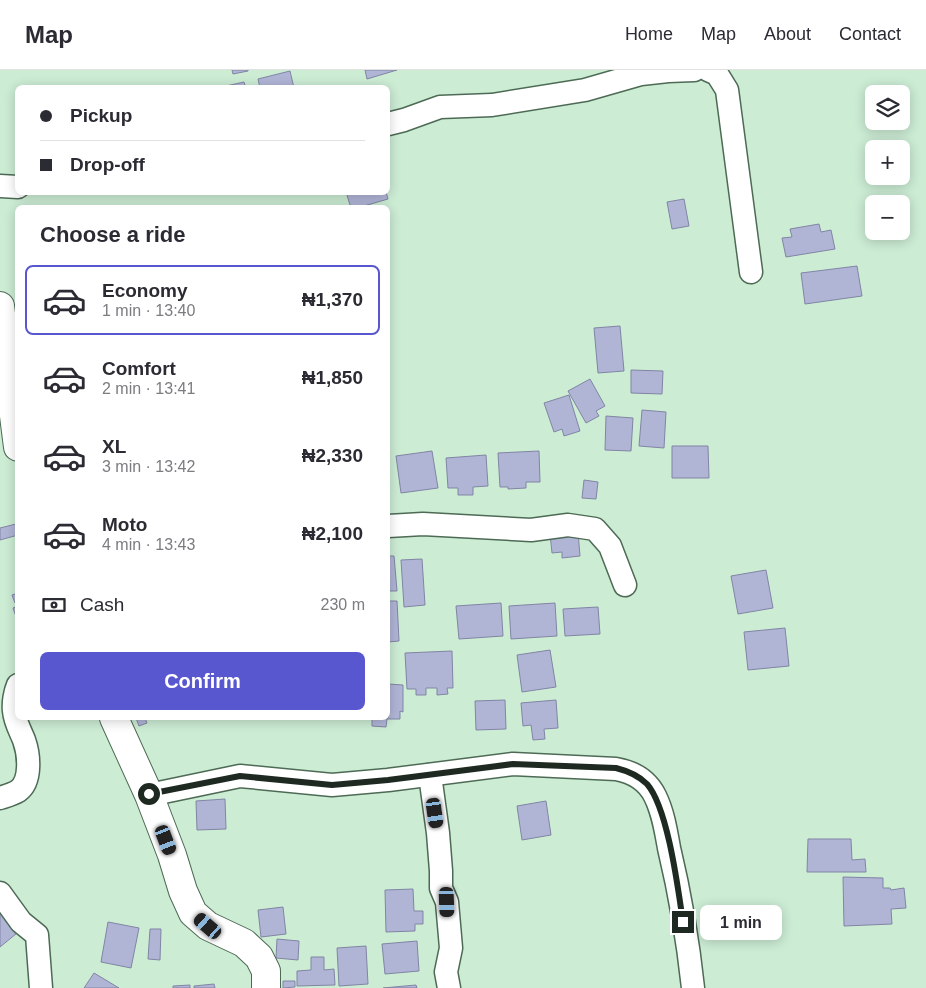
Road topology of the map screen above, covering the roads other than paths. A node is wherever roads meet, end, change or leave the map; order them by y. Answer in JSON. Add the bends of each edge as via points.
{"nodes":[{"id":1,"x":694,"y":70,"type":"edge"},
{"id":2,"x":708,"y":70,"type":"edge"},
{"id":3,"x":390,"y":124,"type":"edge"},
{"id":4,"x":0,"y":186,"type":"edge"},
{"id":5,"x":15,"y":187,"type":"edge"},
{"id":6,"x":751,"y":272,"type":"dead end"},
{"id":7,"x":0,"y":306,"type":"edge"},
{"id":8,"x":15,"y":424,"type":"edge"},
{"id":9,"x":390,"y":526,"type":"edge"},
{"id":10,"x":625,"y":585,"type":"dead end"},
{"id":11,"x":15,"y":692,"type":"edge"},
{"id":12,"x":7,"y":714,"type":"edge"},
{"id":13,"x":115,"y":720,"type":"edge"},
{"id":14,"x":430,"y":775,"type":"junction"},
{"id":15,"x":149,"y":794,"type":"junction"},
{"id":16,"x":0,"y":798,"type":"edge"},
{"id":17,"x":0,"y":893,"type":"edge"},
{"id":18,"x":41,"y":988,"type":"edge"},
{"id":19,"x":266,"y":988,"type":"edge"},
{"id":20,"x":449,"y":988,"type":"edge"},
{"id":21,"x":692,"y":988,"type":"edge"}],
"edges":[{"from":1,"to":3,"type":"street","via":[[641,74],[584,90],[492,105],[440,107]]},
{"from":2,"to":6,"type":"street","via":[[717,74],[727,90]]},
{"from":4,"to":5,"type":"street"},
{"from":7,"to":8,"type":"street"},
{"from":9,"to":10,"type":"street","via":[[423,524],[531,530],[568,525],[595,529],[610,546]]},
{"from":11,"to":12,"type":"street"},
{"from":12,"to":16,"type":"street","via":[[18,729],[28,764],[24,785]]},
{"from":13,"to":15,"type":"street"},
{"from":14,"to":15,"type":"street","via":[[332,785],[240,776]]},
{"from":14,"to":20,"type":"street","via":[[441,888],[447,902],[451,948],[446,972]]},
{"from":14,"to":21,"type":"street","via":[[513,764],[616,768],[639,777],[655,795],[661,811],[674,870]]},
{"from":15,"to":19,"type":"street","via":[[193,913],[208,926],[244,943],[259,957],[266,971]]},
{"from":17,"to":18,"type":"street","via":[[21,922],[37,935]]}]}
